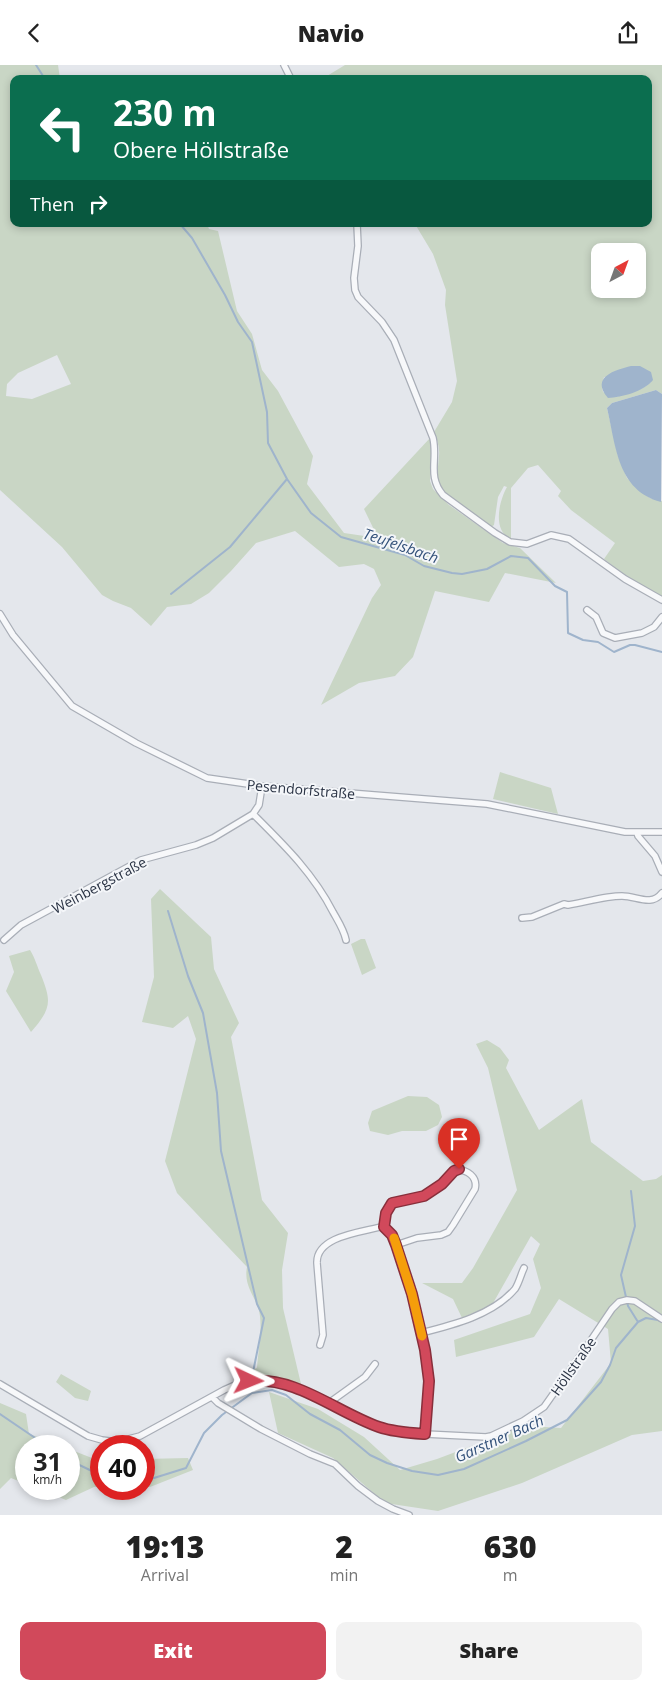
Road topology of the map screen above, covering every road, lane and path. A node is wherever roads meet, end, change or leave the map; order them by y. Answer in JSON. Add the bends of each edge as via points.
{"nodes":[{"id":1,"x":358,"y":227,"type":"edge"},
{"id":2,"x":662,"y":600,"type":"edge"},
{"id":3,"x":587,"y":610,"type":"dead end"},
{"id":4,"x":0,"y":614,"type":"edge"},
{"id":5,"x":662,"y":617,"type":"edge"},
{"id":6,"x":262,"y":786,"type":"junction"},
{"id":7,"x":253,"y":814,"type":"junction"},
{"id":8,"x":662,"y":832,"type":"edge"},
{"id":9,"x":637,"y":833,"type":"junction"},
{"id":10,"x":662,"y":872,"type":"edge"},
{"id":11,"x":662,"y":893,"type":"edge"},
{"id":12,"x":522,"y":918,"type":"dead end"},
{"id":13,"x":4,"y":940,"type":"dead end"},
{"id":14,"x":346,"y":940,"type":"dead end"},
{"id":15,"x":384,"y":1227,"type":"junction"},
{"id":16,"x":396,"y":1245,"type":"junction"},
{"id":17,"x":524,"y":1268,"type":"dead end"},
{"id":18,"x":662,"y":1319,"type":"edge"},
{"id":19,"x":421,"y":1333,"type":"junction"},
{"id":20,"x":320,"y":1345,"type":"dead end"},
{"id":21,"x":375,"y":1364,"type":"dead end"},
{"id":22,"x":0,"y":1384,"type":"edge"},
{"id":23,"x":212,"y":1397,"type":"junction"},
{"id":24,"x":329,"y":1404,"type":"junction"},
{"id":25,"x":425,"y":1434,"type":"junction"},
{"id":26,"x":409,"y":1515,"type":"edge"}],
"edges":[{"from":1,"to":2,"type":"street","via":[[355,290],[394,340],[433,438],[437,489],[450,502],[510,542],[522,544],[551,535],[562,536]]},
{"from":3,"to":5,"type":"street","via":[[596,617],[603,633],[615,638],[649,630]]},
{"from":4,"to":6,"type":"street","name":"Pesendorfstraße","via":[[13,635],[72,707],[207,777]]},
{"from":6,"to":7,"type":"street","via":[[259,805]]},
{"from":6,"to":9,"type":"street","name":"Pesendorfstraße","via":[[487,804]]},
{"from":7,"to":13,"type":"street","name":"Weinbergstraße","via":[[204,842],[141,860],[21,925]]},
{"from":7,"to":14,"type":"street","via":[[297,858],[325,896]]},
{"from":8,"to":9,"type":"street","name":"Pesendorfstraße"},
{"from":9,"to":10,"type":"street","via":[[655,856]]},
{"from":11,"to":12,"type":"street","via":[[652,901],[620,896],[564,904]]},
{"from":15,"to":16,"type":"street"},
{"from":15,"to":16,"type":"street","via":[[386,1213],[395,1202],[424,1196],[456,1170],[465,1171],[475,1179],[475,1189],[448,1232]]},
{"from":15,"to":20,"type":"street","via":[[338,1238],[318,1253],[316,1263],[323,1338]]},
{"from":16,"to":19,"type":"street"},
{"from":17,"to":19,"type":"street","via":[[516,1287],[494,1306],[477,1315]]},
{"from":18,"to":25,"type":"street","name":"Höllstraße","via":[[635,1301],[619,1302],[551,1398],[531,1417],[486,1437]]},
{"from":19,"to":25,"type":"street","via":[[429,1381]]},
{"from":21,"to":24,"type":"street","via":[[368,1374]]},
{"from":22,"to":23,"type":"street","name":"Höllstraße","via":[[88,1435],[117,1442],[140,1436]]},
{"from":23,"to":24,"type":"street","name":"Höllstraße","via":[[233,1385],[257,1380],[284,1384]]},
{"from":23,"to":26,"type":"street","via":[[262,1429],[335,1464],[378,1501]]},
{"from":24,"to":25,"type":"street","name":"Höllstraße","via":[[380,1427]]}]}
